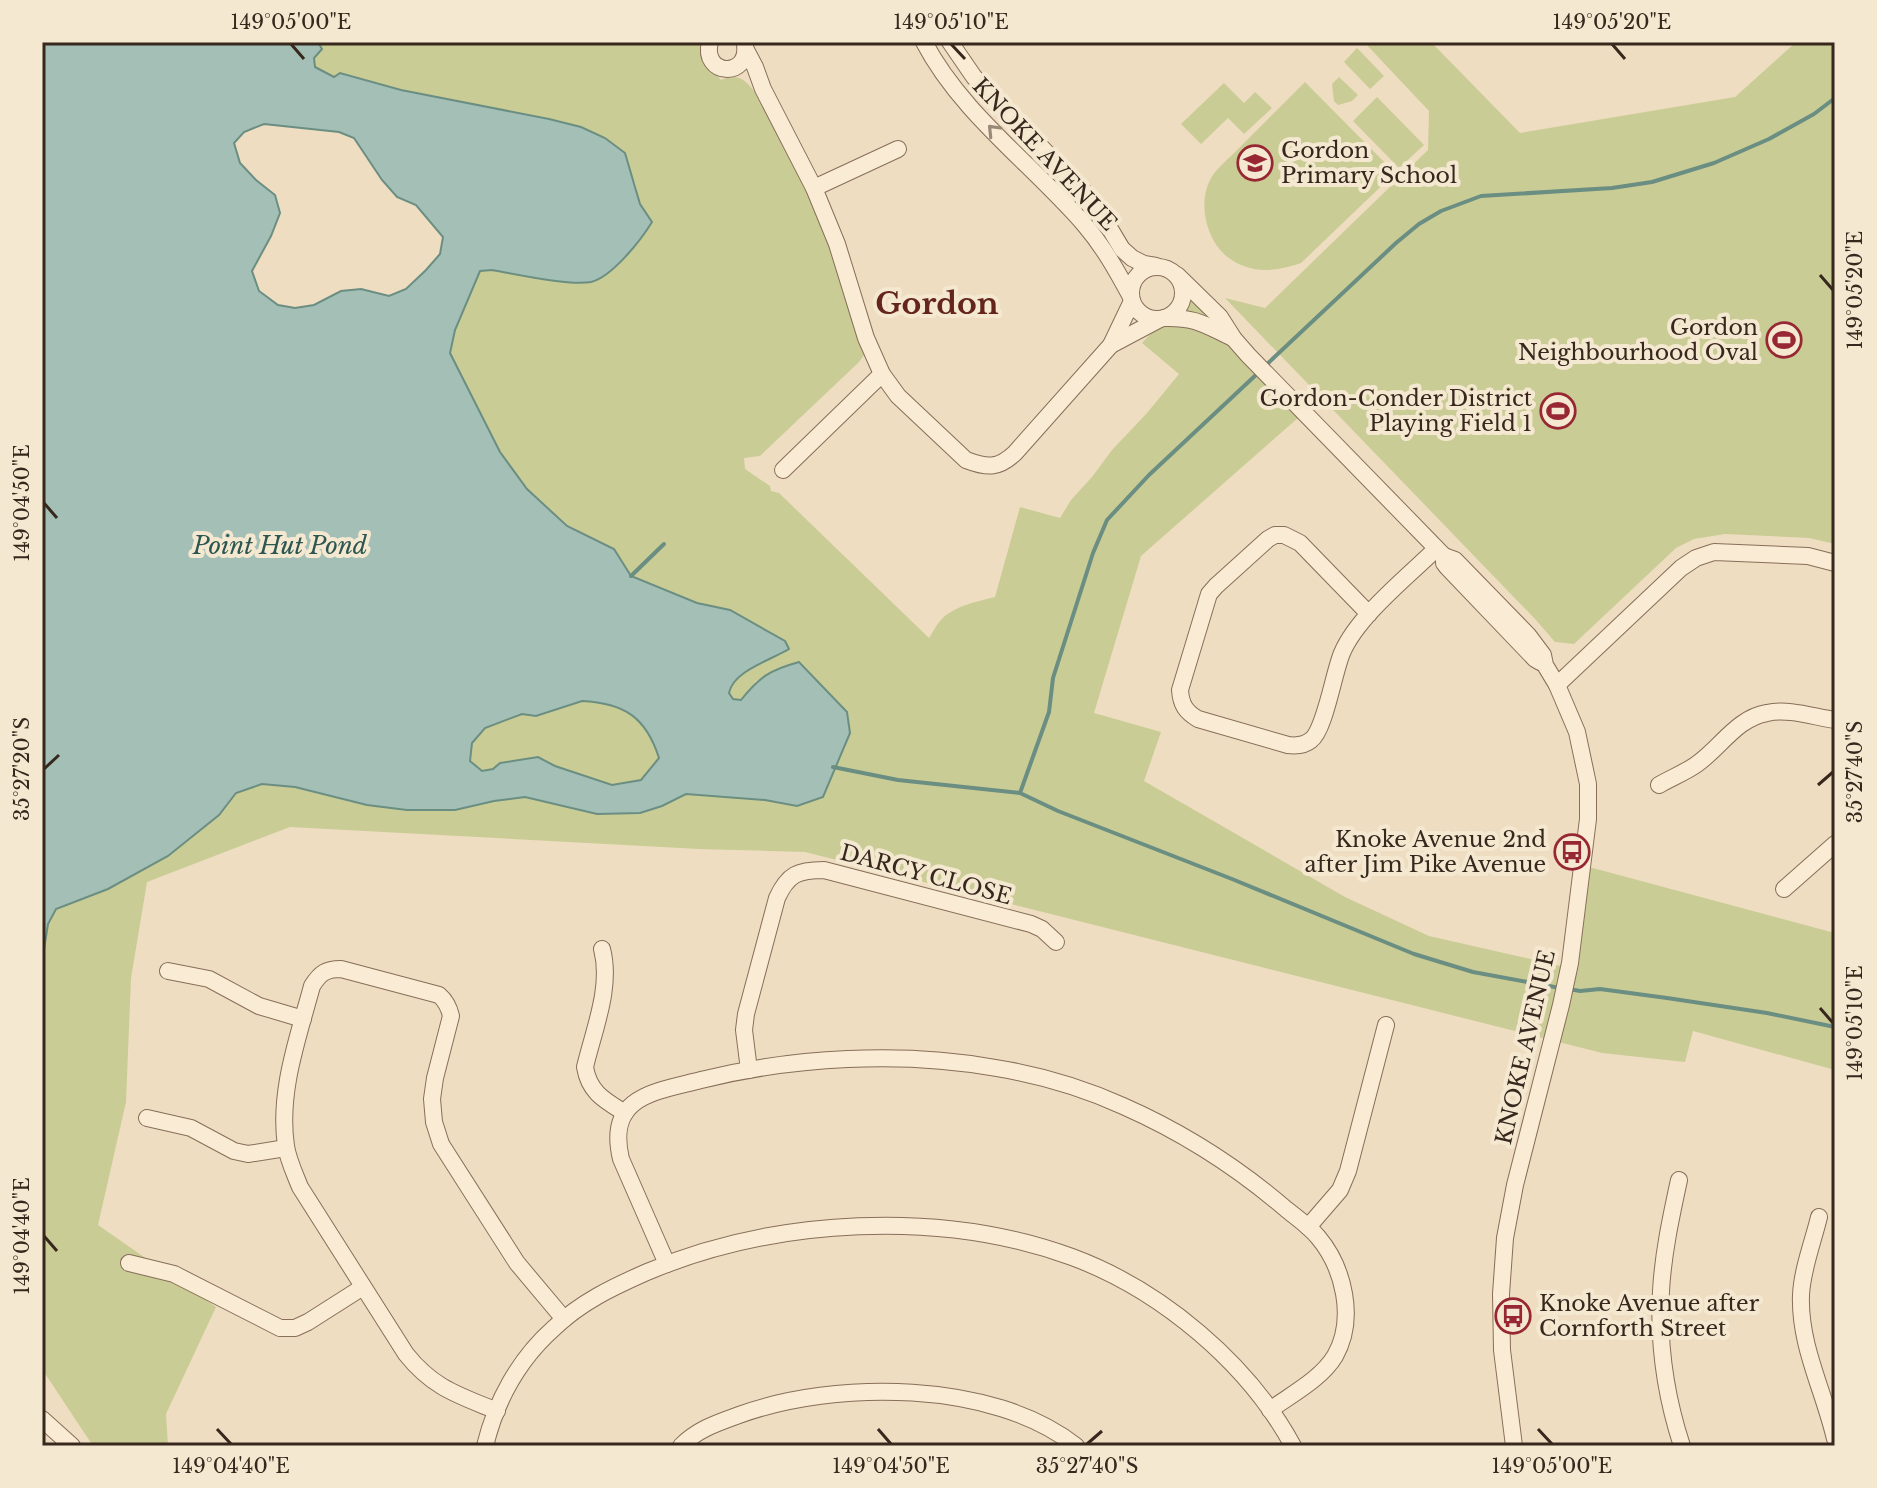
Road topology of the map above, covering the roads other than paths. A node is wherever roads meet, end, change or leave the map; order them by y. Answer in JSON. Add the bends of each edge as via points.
{"nodes":[{"id":1,"x":924,"y":42,"type":"edge"},
{"id":2,"x":950,"y":42,"type":"edge"},
{"id":3,"x":745,"y":44,"type":"edge"},
{"id":4,"x":707,"y":45,"type":"edge"},
{"id":5,"x":733,"y":68,"type":"junction"},
{"id":6,"x":763,"y":89,"type":"junction"},
{"id":7,"x":898,"y":149,"type":"dead end"},
{"id":8,"x":814,"y":188,"type":"junction"},
{"id":9,"x":1156,"y":266,"type":"junction"},
{"id":10,"x":1177,"y":275,"type":"junction"},
{"id":11,"x":1132,"y":299,"type":"junction"},
{"id":12,"x":1162,"y":319,"type":"junction"},
{"id":13,"x":1234,"y":339,"type":"junction"},
{"id":14,"x":1111,"y":345,"type":"junction"},
{"id":15,"x":882,"y":374,"type":"junction"},
{"id":16,"x":783,"y":470,"type":"dead end"},
{"id":17,"x":1440,"y":553,"type":"junction"},
{"id":18,"x":1835,"y":563,"type":"edge"},
{"id":19,"x":1369,"y":614,"type":"junction"},
{"id":20,"x":1557,"y":685,"type":"junction"},
{"id":21,"x":1835,"y":720,"type":"edge"},
{"id":22,"x":1659,"y":785,"type":"dead end"},
{"id":23,"x":1835,"y":844,"type":"edge"},
{"id":24,"x":1784,"y":889,"type":"dead end"},
{"id":25,"x":1056,"y":942,"type":"dead end"},
{"id":26,"x":602,"y":949,"type":"dead end"},
{"id":27,"x":168,"y":971,"type":"dead end"},
{"id":28,"x":303,"y":1019,"type":"junction"},
{"id":29,"x":1386,"y":1025,"type":"dead end"},
{"id":30,"x":749,"y":1070,"type":"junction"},
{"id":31,"x":625,"y":1113,"type":"junction"},
{"id":32,"x":147,"y":1118,"type":"dead end"},
{"id":33,"x":286,"y":1148,"type":"junction"},
{"id":34,"x":1679,"y":1180,"type":"dead end"},
{"id":35,"x":1819,"y":1217,"type":"dead end"},
{"id":36,"x":1308,"y":1227,"type":"junction"},
{"id":37,"x":129,"y":1263,"type":"dead end"},
{"id":38,"x":667,"y":1264,"type":"junction"},
{"id":39,"x":363,"y":1287,"type":"junction"},
{"id":40,"x":564,"y":1319,"type":"junction"},
{"id":41,"x":1270,"y":1410,"type":"junction"},
{"id":42,"x":497,"y":1411,"type":"junction"},
{"id":43,"x":42,"y":1419,"type":"edge"},
{"id":44,"x":1835,"y":1439,"type":"edge"},
{"id":45,"x":72,"y":1446,"type":"edge"},
{"id":46,"x":485,"y":1446,"type":"edge"},
{"id":47,"x":681,"y":1446,"type":"edge"},
{"id":48,"x":1076,"y":1446,"type":"edge"},
{"id":49,"x":1293,"y":1446,"type":"edge"},
{"id":50,"x":1514,"y":1446,"type":"edge"},
{"id":51,"x":1682,"y":1446,"type":"edge"}],
"edges":[{"from":11,"to":1,"type":"street","name":"KNOKE AVENUE","one_way":true,"via":[[1083,224],[963,99]]},
{"from":2,"to":9,"type":"street","name":"KNOKE AVENUE","via":[[974,77],[1084,192],[1122,249]]},
{"from":3,"to":5,"type":"street","via":[[744,59]]},
{"from":3,"to":6,"type":"street"},
{"from":4,"to":5,"type":"street","via":[[715,65]]},
{"from":5,"to":6,"type":"street"},
{"from":6,"to":8,"type":"street"},
{"from":7,"to":8,"type":"street"},
{"from":8,"to":15,"type":"street"},
{"from":9,"to":10,"type":"street"},
{"from":9,"to":11,"type":"street","via":[[1140,273]]},
{"from":10,"to":12,"type":"street","via":[[1182,300]]},
{"from":10,"to":13,"type":"street","name":"KNOKE AVENUE","via":[[1220,317]]},
{"from":11,"to":12,"type":"street","via":[[1146,317]]},
{"from":11,"to":14,"type":"street"},
{"from":12,"to":13,"type":"street","name":"KNOKE AVENUE","via":[[1200,321]]},
{"from":12,"to":14,"type":"street"},
{"from":13,"to":17,"type":"street","name":"KNOKE AVENUE"},
{"from":14,"to":15,"type":"street","via":[[1015,453],[994,466],[959,456]]},
{"from":15,"to":16,"type":"street"},
{"from":17,"to":19,"type":"street"},
{"from":17,"to":20,"type":"street","name":"KNOKE AVENUE","via":[[1447,567],[1545,665]]},
{"from":18,"to":20,"type":"street","via":[[1808,556],[1714,552],[1696,558]]},
{"from":19,"to":19,"type":"street","via":[[1342,653],[1311,740],[1288,745],[1198,719],[1181,701],[1209,594],[1275,535],[1300,543]]},
{"from":20,"to":50,"type":"street","name":"KNOKE AVENUE","via":[[1577,732],[1588,784],[1588,819],[1570,963],[1505,1238],[1502,1350]]},
{"from":21,"to":22,"type":"street","via":[[1788,712],[1752,717],[1697,764]]},
{"from":23,"to":24,"type":"street"},
{"from":25,"to":30,"type":"street","name":"DARCY CLOSE","via":[[1031,924],[824,870],[794,875],[777,898],[746,1014]]},
{"from":26,"to":31,"type":"street","via":[[605,984],[586,1077],[603,1099]]},
{"from":27,"to":28,"type":"street","via":[[209,979],[259,1006]]},
{"from":28,"to":33,"type":"street","via":[[284,1104]]},
{"from":28,"to":40,"type":"street","via":[[312,986],[329,969],[444,1000],[451,1016],[432,1099],[441,1144],[517,1263]]},
{"from":29,"to":36,"type":"street","via":[[1348,1171],[1340,1190]]},
{"from":30,"to":31,"type":"street","via":[[651,1093]]},
{"from":30,"to":36,"type":"street","via":[[893,1059],[973,1064],[1049,1080],[1173,1130],[1243,1174]]},
{"from":31,"to":38,"type":"street","via":[[618,1127],[621,1159]]},
{"from":32,"to":33,"type":"street","via":[[191,1128],[234,1151]]},
{"from":33,"to":39,"type":"street","via":[[300,1187]]},
{"from":34,"to":51,"type":"street","via":[[1665,1245],[1660,1313],[1667,1384]]},
{"from":35,"to":44,"type":"street","via":[[1802,1282],[1801,1320]]},
{"from":36,"to":41,"type":"street","via":[[1337,1268],[1344,1291],[1343,1336],[1322,1372]]},
{"from":37,"to":39,"type":"street","via":[[174,1274],[280,1328],[308,1322]]},
{"from":38,"to":40,"type":"street","via":[[608,1289]]},
{"from":38,"to":41,"type":"street","via":[[746,1240],[831,1228],[972,1232],[1028,1243],[1092,1265],[1152,1297],[1207,1340]]},
{"from":39,"to":42,"type":"street","via":[[418,1369],[433,1382]]},
{"from":40,"to":42,"type":"street","via":[[528,1356]]},
{"from":41,"to":49,"type":"street"},
{"from":42,"to":46,"type":"street"},
{"from":43,"to":45,"type":"street"},
{"from":47,"to":48,"type":"street","via":[[707,1426],[760,1407],[876,1392],[991,1405],[1040,1423]]}]}
